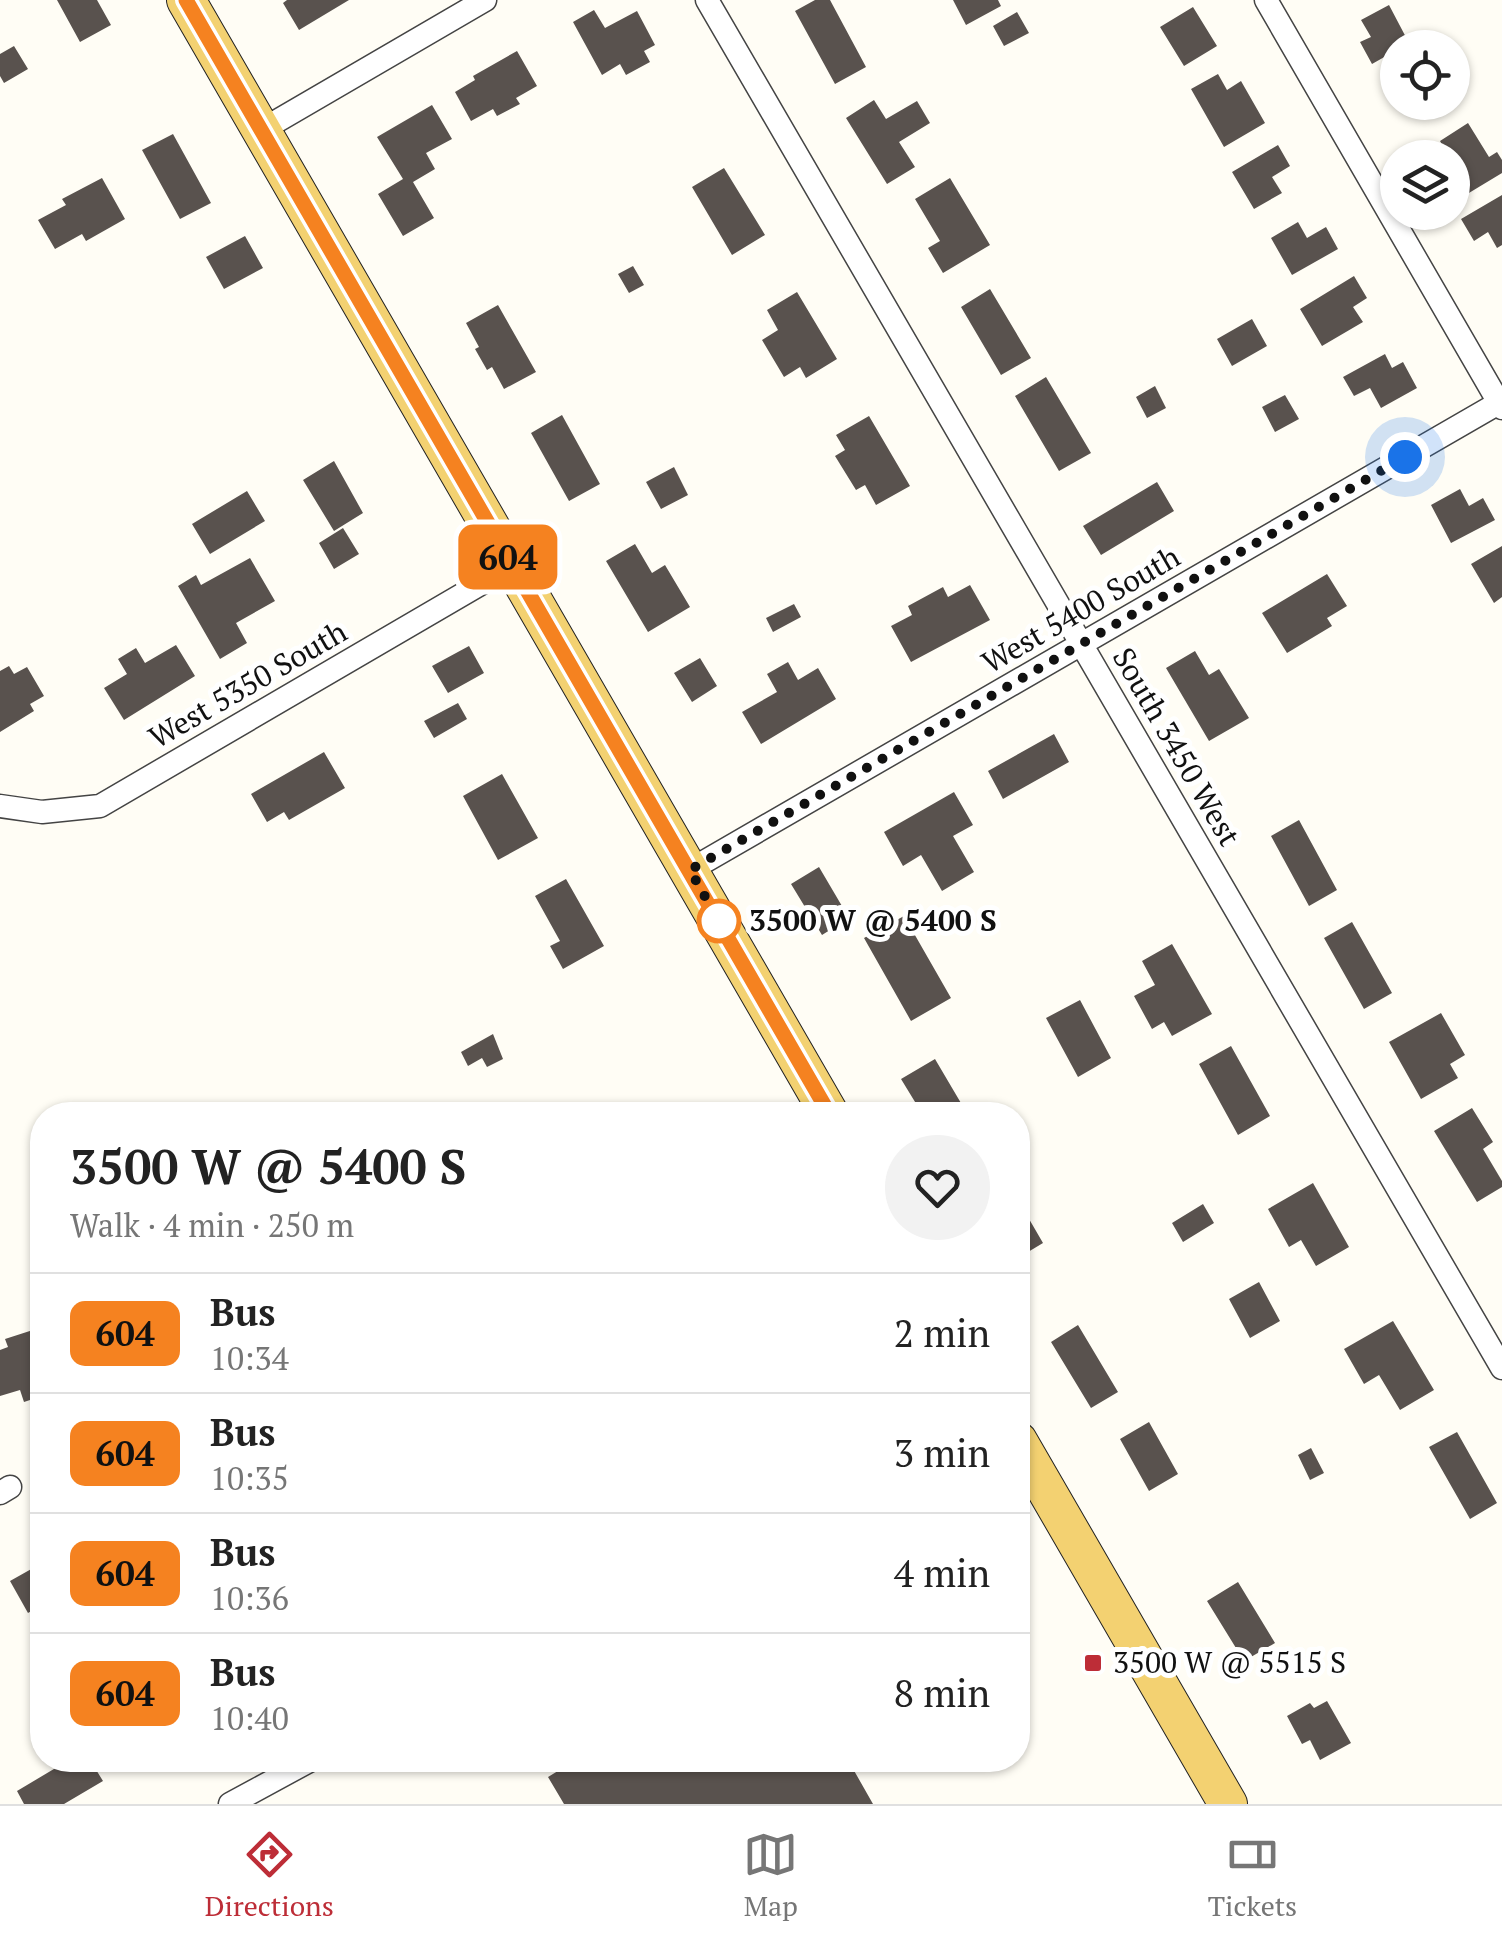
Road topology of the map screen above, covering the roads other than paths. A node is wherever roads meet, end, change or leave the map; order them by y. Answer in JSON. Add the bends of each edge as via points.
{"nodes":[{"id":1,"x":186,"y":0,"type":"edge"},
{"id":2,"x":485,"y":0,"type":"edge"},
{"id":3,"x":707,"y":0,"type":"edge"},
{"id":4,"x":1266,"y":0,"type":"edge"},
{"id":5,"x":260,"y":130,"type":"junction"},
{"id":6,"x":1501,"y":404,"type":"edge"},
{"id":7,"x":513,"y":565,"type":"junction"},
{"id":8,"x":1081,"y":644,"type":"junction"},
{"id":9,"x":0,"y":806,"type":"edge"},
{"id":10,"x":690,"y":870,"type":"junction"},
{"id":11,"x":823,"y":1102,"type":"edge"},
{"id":12,"x":1502,"y":1368,"type":"edge"},
{"id":13,"x":1030,"y":1461,"type":"edge"},
{"id":14,"x":289,"y":1772,"type":"edge"},
{"id":15,"x":230,"y":1804,"type":"edge"},
{"id":16,"x":1228,"y":1804,"type":"edge"}],
"edges":[{"from":1,"to":5,"type":"main road"},
{"from":2,"to":5,"type":"street"},
{"from":3,"to":8,"type":"street","name":"South 3450 West"},
{"from":4,"to":6,"type":"street"},
{"from":5,"to":7,"type":"main road"},
{"from":6,"to":8,"type":"street","name":"West 5400 South"},
{"from":7,"to":9,"type":"street","name":"West 5350 South","via":[[100,806],[42,812]]},
{"from":7,"to":10,"type":"main road"},
{"from":8,"to":10,"type":"street","name":"West 5400 South"},
{"from":8,"to":12,"type":"street","name":"South 3450 West"},
{"from":10,"to":11,"type":"main road"},
{"from":13,"to":16,"type":"main road"},
{"from":14,"to":15,"type":"street"}]}
